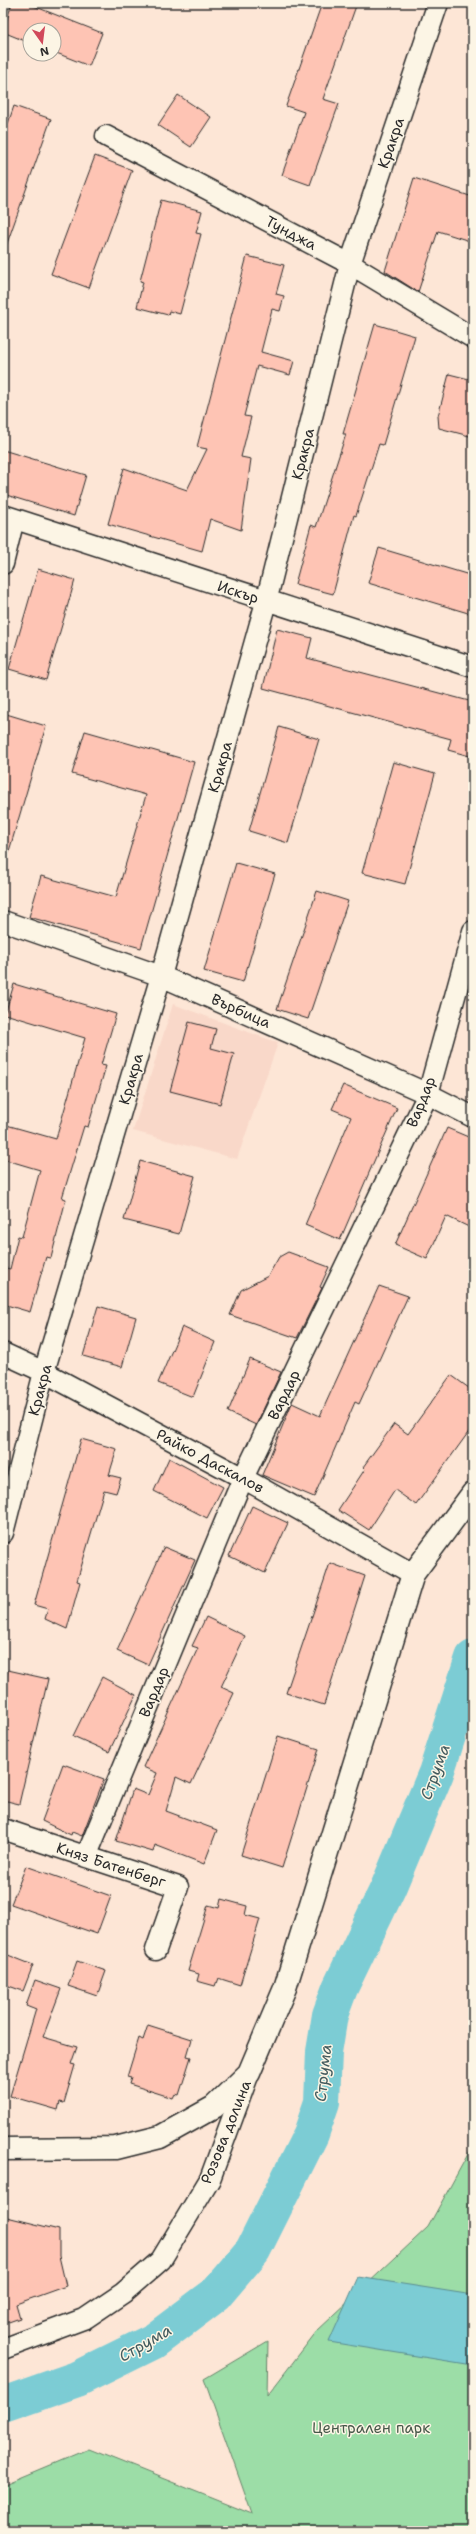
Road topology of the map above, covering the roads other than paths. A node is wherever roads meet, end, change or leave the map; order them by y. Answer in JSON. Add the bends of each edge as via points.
{"nodes":[{"id":1,"x":438,"y":3,"type":"edge"},
{"id":2,"x":106,"y":136,"type":"dead end"},
{"id":3,"x":350,"y":264,"type":"junction"},
{"id":4,"x":473,"y":338,"type":"edge"},
{"id":5,"x":9,"y":517,"type":"edge"},
{"id":6,"x":3,"y":564,"type":"edge"},
{"id":7,"x":266,"y":602,"type":"junction"},
{"id":8,"x":473,"y":667,"type":"edge"},
{"id":9,"x":3,"y":921,"type":"edge"},
{"id":10,"x":473,"y":931,"type":"edge"},
{"id":11,"x":161,"y":976,"type":"junction"},
{"id":12,"x":428,"y":1094,"type":"junction"},
{"id":13,"x":473,"y":1117,"type":"edge"},
{"id":14,"x":3,"y":1353,"type":"edge"},
{"id":15,"x":44,"y":1372,"type":"junction"},
{"id":16,"x":243,"y":1478,"type":"junction"},
{"id":17,"x":473,"y":1493,"type":"edge"},
{"id":18,"x":3,"y":1533,"type":"edge"},
{"id":19,"x":413,"y":1574,"type":"junction"},
{"id":20,"x":3,"y":1829,"type":"edge"},
{"id":21,"x":86,"y":1857,"type":"junction"},
{"id":22,"x":156,"y":1950,"type":"dead end"},
{"id":23,"x":249,"y":2073,"type":"junction"},
{"id":24,"x":3,"y":2149,"type":"edge"},
{"id":25,"x":3,"y":2349,"type":"edge"}],
"edges":[{"from":1,"to":3,"type":"street","name":"Кракра"},
{"from":2,"to":3,"type":"street","name":"Тунджа"},
{"from":3,"to":4,"type":"street","name":"Тунджа"},
{"from":3,"to":7,"type":"street","name":"Кракра"},
{"from":5,"to":6,"type":"street"},
{"from":5,"to":7,"type":"street","name":"Искър"},
{"from":7,"to":8,"type":"street","name":"Искър"},
{"from":7,"to":11,"type":"street","name":"Кракра"},
{"from":9,"to":11,"type":"street","name":"Върбица"},
{"from":10,"to":12,"type":"street","name":"Вардар"},
{"from":11,"to":12,"type":"street","name":"Върбица"},
{"from":11,"to":15,"type":"street","name":"Кракра"},
{"from":12,"to":13,"type":"street","name":"Върбица"},
{"from":12,"to":16,"type":"street","name":"Вардар"},
{"from":14,"to":15,"type":"street","name":"Райко Даскалов"},
{"from":15,"to":16,"type":"street","name":"Райко Даскалов"},
{"from":15,"to":18,"type":"street","name":"Кракра"},
{"from":16,"to":19,"type":"street","name":"Райко Даскалов"},
{"from":16,"to":21,"type":"street","name":"Вардар"},
{"from":17,"to":19,"type":"main road"},
{"from":19,"to":23,"type":"main road","via":[[285,1988]]},
{"from":20,"to":21,"type":"street","name":"Княз Батенберг"},
{"from":21,"to":22,"type":"street","name":"Княз Батенберг","via":[[178,1887]]},
{"from":23,"to":24,"type":"main road","via":[[214,2107],[160,2137],[116,2148]]},
{"from":23,"to":25,"type":"street","name":"Розова долина","via":[[210,2179],[161,2260],[123,2293],[86,2318]]}]}
